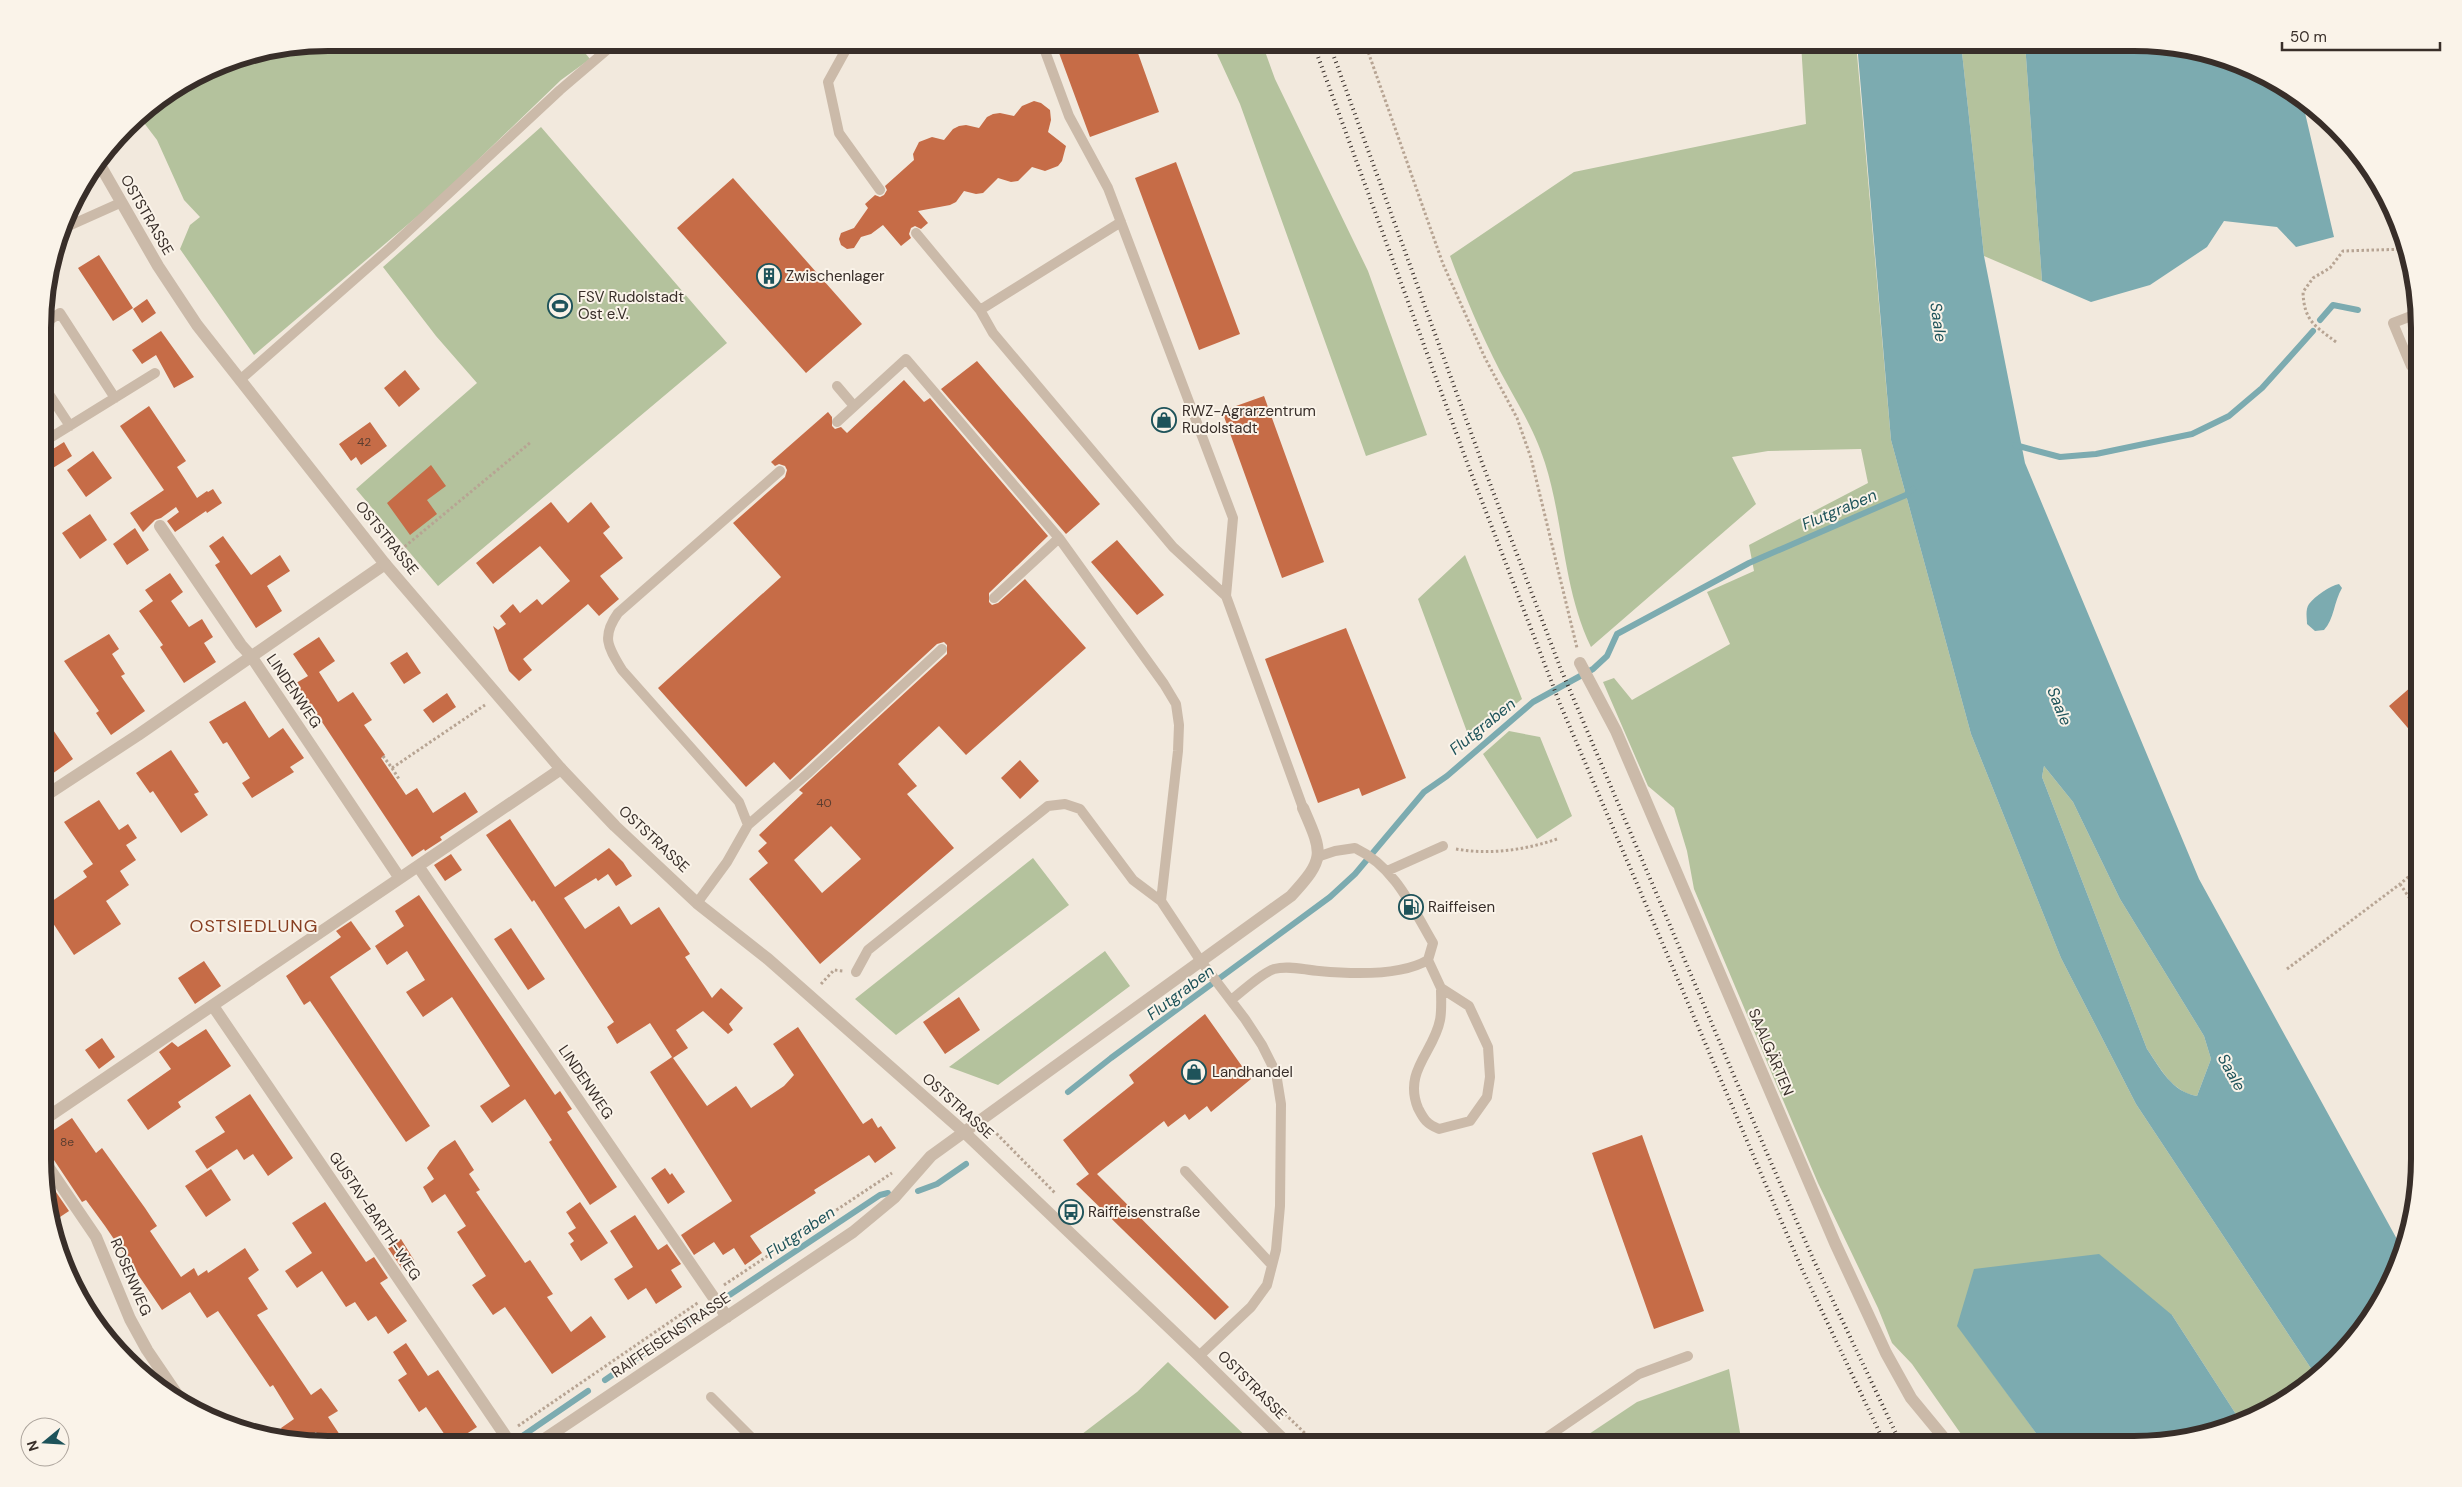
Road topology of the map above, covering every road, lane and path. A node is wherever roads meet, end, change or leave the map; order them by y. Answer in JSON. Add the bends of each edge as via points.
{"nodes":[{"id":1,"x":605,"y":51,"type":"edge"},
{"id":2,"x":845,"y":51,"type":"edge"},
{"id":3,"x":1045,"y":51,"type":"edge"},
{"id":4,"x":1367,"y":51,"type":"edge"},
{"id":5,"x":102,"y":169,"type":"edge"},
{"id":6,"x":880,"y":190,"type":"dead end"},
{"id":7,"x":120,"y":203,"type":"junction"},
{"id":8,"x":1121,"y":222,"type":"junction"},
{"id":9,"x":71,"y":225,"type":"edge"},
{"id":10,"x":916,"y":233,"type":"dead end"},
{"id":11,"x":2399,"y":250,"type":"edge"},
{"id":12,"x":980,"y":310,"type":"junction"},
{"id":13,"x":2410,"y":316,"type":"edge"},
{"id":14,"x":51,"y":319,"type":"edge"},
{"id":15,"x":2336,"y":342,"type":"dead end"},
{"id":16,"x":2411,"y":366,"type":"edge"},
{"id":17,"x":154,"y":373,"type":"dead end"},
{"id":18,"x":241,"y":379,"type":"junction"},
{"id":19,"x":837,"y":386,"type":"dead end"},
{"id":20,"x":51,"y":397,"type":"edge"},
{"id":21,"x":116,"y":398,"type":"junction"},
{"id":22,"x":854,"y":406,"type":"junction"},
{"id":23,"x":837,"y":422,"type":"dead end"},
{"id":24,"x":70,"y":426,"type":"junction"},
{"id":25,"x":51,"y":437,"type":"edge"},
{"id":26,"x":531,"y":442,"type":"dead end"},
{"id":27,"x":780,"y":471,"type":"dead end"},
{"id":28,"x":160,"y":526,"type":"dead end"},
{"id":29,"x":1059,"y":538,"type":"junction"},
{"id":30,"x":385,"y":564,"type":"junction"},
{"id":31,"x":1226,"y":596,"type":"junction"},
{"id":32,"x":994,"y":598,"type":"dead end"},
{"id":33,"x":942,"y":649,"type":"dead end"},
{"id":34,"x":251,"y":656,"type":"junction"},
{"id":35,"x":1580,"y":663,"type":"joint"},
{"id":36,"x":498,"y":696,"type":"junction"},
{"id":37,"x":383,"y":756,"type":"dead end"},
{"id":38,"x":392,"y":768,"type":"junction"},
{"id":39,"x":561,"y":769,"type":"junction"},
{"id":40,"x":399,"y":779,"type":"dead end"},
{"id":41,"x":51,"y":792,"type":"edge"},
{"id":42,"x":1303,"y":808,"type":"joint"},
{"id":43,"x":748,"y":825,"type":"junction"},
{"id":44,"x":1557,"y":839,"type":"dead end"},
{"id":45,"x":1443,"y":846,"type":"joint"},
{"id":46,"x":1320,"y":856,"type":"junction"},
{"id":47,"x":418,"y":866,"type":"junction"},
{"id":48,"x":1387,"y":872,"type":"junction"},
{"id":49,"x":2411,"y":875,"type":"edge"},
{"id":50,"x":399,"y":878,"type":"junction"},
{"id":51,"x":2400,"y":884,"type":"junction"},
{"id":52,"x":2411,"y":900,"type":"edge"},
{"id":53,"x":1161,"y":901,"type":"junction"},
{"id":54,"x":697,"y":902,"type":"junction"},
{"id":55,"x":1200,"y":960,"type":"junction"},
{"id":56,"x":1428,"y":960,"type":"junction"},
{"id":57,"x":2287,"y":969,"type":"dead end"},
{"id":58,"x":856,"y":972,"type":"joint"},
{"id":59,"x":821,"y":984,"type":"dead end"},
{"id":60,"x":1441,"y":988,"type":"junction"},
{"id":61,"x":1230,"y":1000,"type":"junction"},
{"id":62,"x":213,"y":1006,"type":"junction"},
{"id":63,"x":51,"y":1115,"type":"edge"},
{"id":64,"x":964,"y":1132,"type":"junction"},
{"id":65,"x":1185,"y":1171,"type":"dead end"},
{"id":66,"x":52,"y":1172,"type":"edge"},
{"id":67,"x":1272,"y":1266,"type":"junction"},
{"id":68,"x":727,"y":1317,"type":"junction"},
{"id":69,"x":1199,"y":1356,"type":"junction"},
{"id":70,"x":1688,"y":1356,"type":"dead end"},
{"id":71,"x":173,"y":1388,"type":"edge"},
{"id":72,"x":711,"y":1397,"type":"dead end"},
{"id":73,"x":506,"y":1436,"type":"edge"},
{"id":74,"x":549,"y":1436,"type":"edge"},
{"id":75,"x":750,"y":1436,"type":"edge"},
{"id":76,"x":1280,"y":1436,"type":"edge"},
{"id":77,"x":1549,"y":1436,"type":"edge"},
{"id":78,"x":1942,"y":1436,"type":"edge"}],
"edges":[{"from":1,"to":18,"type":"lane","via":[[390,248]]},
{"from":2,"to":6,"type":"lane","via":[[828,82],[839,133]]},
{"from":3,"to":8,"type":"lane","via":[[1069,116],[1108,188]]},
{"from":4,"to":35,"type":"path","via":[[1443,264],[1485,358],[1517,418],[1529,450]]},
{"from":5,"to":7,"type":"street","name":"OSTSTRASSE"},
{"from":7,"to":9,"type":"lane"},
{"from":7,"to":18,"type":"street","name":"OSTSTRASSE","via":[[197,325]]},
{"from":8,"to":12,"type":"lane"},
{"from":8,"to":31,"type":"lane","via":[[1233,518]]},
{"from":10,"to":12,"type":"lane"},
{"from":11,"to":15,"type":"path","via":[[2343,251],[2330,268],[2313,278],[2303,292],[2303,308],[2313,324]]},
{"from":12,"to":31,"type":"lane","via":[[993,333],[1172,547]]},
{"from":13,"to":16,"type":"lane","via":[[2393,323]]},
{"from":14,"to":21,"type":"lane","via":[[60,314]]},
{"from":17,"to":21,"type":"lane"},
{"from":18,"to":30,"type":"street","name":"OSTSTRASSE"},
{"from":19,"to":22,"type":"lane"},
{"from":20,"to":24,"type":"lane"},
{"from":21,"to":24,"type":"lane"},
{"from":22,"to":23,"type":"lane"},
{"from":22,"to":29,"type":"lane","via":[[906,359]]},
{"from":24,"to":25,"type":"lane"},
{"from":26,"to":30,"type":"path"},
{"from":27,"to":43,"type":"lane","via":[[618,613],[608,627],[610,650],[622,670],[739,802]]},
{"from":28,"to":34,"type":"street","name":"LINDENWEG","via":[[240,645]]},
{"from":29,"to":32,"type":"lane"},
{"from":29,"to":53,"type":"lane","via":[[1176,704],[1178,751]]},
{"from":30,"to":34,"type":"street"},
{"from":30,"to":36,"type":"street","name":"OSTSTRASSE"},
{"from":31,"to":42,"type":"lane"},
{"from":33,"to":43,"type":"lane"},
{"from":34,"to":41,"type":"street"},
{"from":34,"to":50,"type":"street","name":"LINDENWEG"},
{"from":35,"to":78,"type":"street","name":"SAALGÄRTEN","via":[[1616,731],[1835,1243],[1882,1344],[1911,1398]]},
{"from":36,"to":38,"type":"path"},
{"from":36,"to":39,"type":"street","name":"OSTSTRASSE"},
{"from":37,"to":38,"type":"path"},
{"from":38,"to":40,"type":"path"},
{"from":39,"to":47,"type":"street"},
{"from":39,"to":54,"type":"street","name":"OSTSTRASSE"},
{"from":42,"to":46,"type":"street"},
{"from":43,"to":54,"type":"lane","via":[[727,862]]},
{"from":44,"to":45,"type":"path","via":[[1515,850],[1470,851]]},
{"from":45,"to":48,"type":"lane"},
{"from":46,"to":48,"type":"lane","via":[[1355,848]]},
{"from":46,"to":55,"type":"street","name":"RAIFFEISENSTRASSE","via":[[1312,873],[1291,896]]},
{"from":47,"to":50,"type":"street"},
{"from":47,"to":68,"type":"street","name":"LINDENWEG"},
{"from":48,"to":56,"type":"lane","via":[[1400,886],[1433,943]]},
{"from":49,"to":51,"type":"path"},
{"from":50,"to":62,"type":"street"},
{"from":51,"to":52,"type":"path"},
{"from":51,"to":57,"type":"path"},
{"from":53,"to":55,"type":"lane"},
{"from":53,"to":58,"type":"lane","via":[[1132,880],[1080,809],[1065,804],[1048,806],[868,950]]},
{"from":54,"to":64,"type":"street","name":"OSTSTRASSE","via":[[768,959]]},
{"from":55,"to":61,"type":"lane"},
{"from":55,"to":64,"type":"street","name":"RAIFFEISENSTRASSE"},
{"from":56,"to":60,"type":"lane"},
{"from":56,"to":61,"type":"lane","via":[[1416,967],[1400,970],[1336,972],[1289,966],[1272,970]]},
{"from":58,"to":59,"type":"path","via":[[834,970]]},
{"from":60,"to":60,"type":"lane","via":[[1469,1006],[1488,1047],[1490,1077],[1487,1098],[1470,1121],[1439,1129],[1426,1123],[1417,1105],[1413,1086],[1440,1020]]},
{"from":61,"to":67,"type":"lane","via":[[1262,1045],[1280,1090],[1280,1206]]},
{"from":62,"to":63,"type":"street"},
{"from":62,"to":73,"type":"street","name":"GUSTAV-BARTH-WEG"},
{"from":64,"to":68,"type":"street","name":"RAIFFEISENSTRASSE","via":[[931,1156],[894,1198],[853,1232]]},
{"from":64,"to":69,"type":"street","name":"OSTSTRASSE"},
{"from":65,"to":67,"type":"lane"},
{"from":66,"to":71,"type":"street","name":"ROSENWEG","via":[[96,1237],[130,1319]]},
{"from":67,"to":69,"type":"lane","via":[[1260,1297]]},
{"from":68,"to":74,"type":"street","name":"RAIFFEISENSTRASSE"},
{"from":69,"to":76,"type":"street","name":"OSTSTRASSE"},
{"from":70,"to":77,"type":"lane","via":[[1640,1374]]},
{"from":72,"to":75,"type":"lane"}]}
